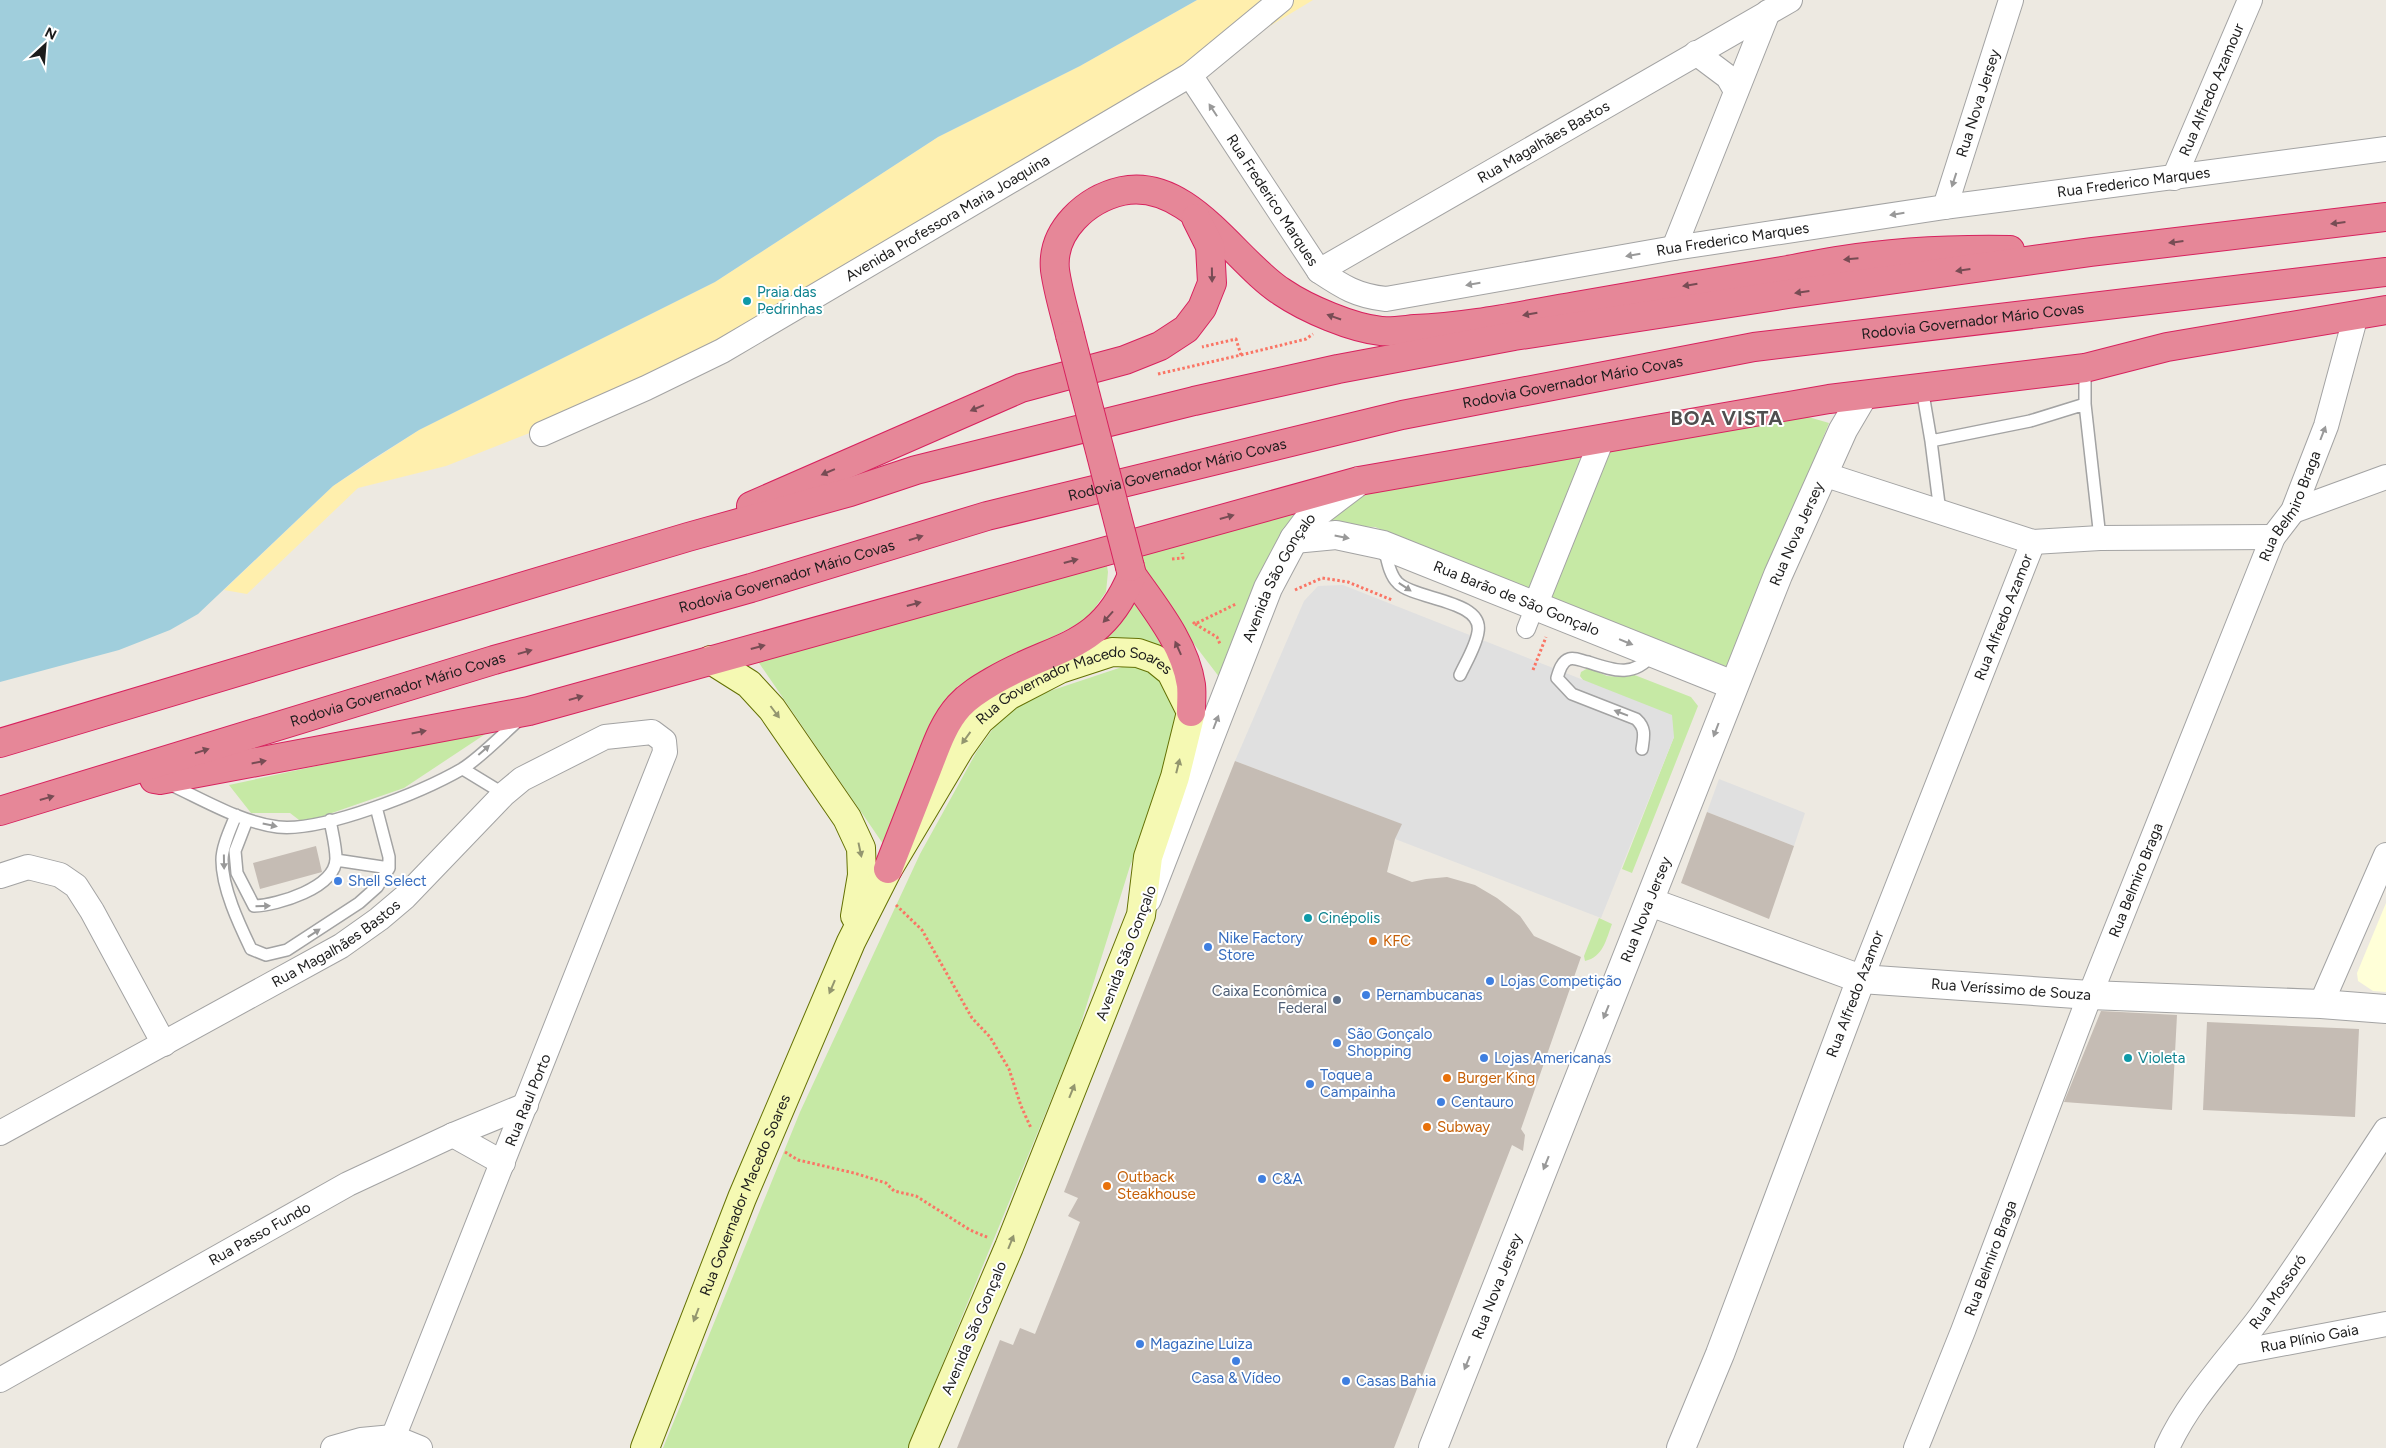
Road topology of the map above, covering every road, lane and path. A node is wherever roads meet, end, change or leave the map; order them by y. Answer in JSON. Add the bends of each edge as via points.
{"nodes":[{"id":1,"x":1281,"y":0,"type":"edge"},
{"id":2,"x":1790,"y":0,"type":"edge"},
{"id":3,"x":2011,"y":0,"type":"edge"},
{"id":4,"x":2250,"y":0,"type":"edge"},
{"id":5,"x":1768,"y":12,"type":"junction"},
{"id":6,"x":1696,"y":53,"type":"junction"},
{"id":7,"x":1190,"y":75,"type":"junction"},
{"id":8,"x":1736,"y":91,"type":"junction"},
{"id":9,"x":2386,"y":149,"type":"edge"},
{"id":10,"x":2174,"y":178,"type":"junction"},
{"id":11,"x":1945,"y":206,"type":"junction"},
{"id":12,"x":1194,"y":212,"type":"junction"},
{"id":13,"x":2386,"y":217,"type":"edge"},
{"id":14,"x":1674,"y":248,"type":"junction"},
{"id":15,"x":2092,"y":252,"type":"junction"},
{"id":16,"x":1319,"y":271,"type":"junction"},
{"id":17,"x":2386,"y":272,"type":"edge"},
{"id":18,"x":2386,"y":310,"type":"edge"},
{"id":19,"x":1327,"y":315,"type":"junction"},
{"id":20,"x":2356,"y":315,"type":"junction"},
{"id":21,"x":1223,"y":341,"type":"dead end"},
{"id":22,"x":1241,"y":354,"type":"junction"},
{"id":23,"x":1225,"y":358,"type":"dead end"},
{"id":24,"x":2085,"y":368,"type":"junction"},
{"id":25,"x":1922,"y":388,"type":"junction"},
{"id":26,"x":1863,"y":396,"type":"junction"},
{"id":27,"x":1829,"y":400,"type":"junction"},
{"id":28,"x":2086,"y":404,"type":"junction"},
{"id":29,"x":1843,"y":430,"type":"junction"},
{"id":30,"x":542,"y":434,"type":"dead end"},
{"id":31,"x":1602,"y":439,"type":"junction"},
{"id":32,"x":1931,"y":441,"type":"junction"},
{"id":33,"x":1824,"y":474,"type":"junction"},
{"id":34,"x":2386,"y":477,"type":"edge"},
{"id":35,"x":1359,"y":481,"type":"junction"},
{"id":36,"x":2292,"y":511,"type":"junction"},
{"id":37,"x":1940,"y":512,"type":"junction"},
{"id":38,"x":688,"y":537,"type":"junction"},
{"id":39,"x":2273,"y":537,"type":"junction"},
{"id":40,"x":2100,"y":538,"type":"junction"},
{"id":41,"x":1294,"y":539,"type":"junction"},
{"id":42,"x":2033,"y":542,"type":"junction"},
{"id":43,"x":1383,"y":545,"type":"junction"},
{"id":44,"x":1131,"y":571,"type":"junction"},
{"id":45,"x":1280,"y":590,"type":"junction"},
{"id":46,"x":1396,"y":601,"type":"dead end"},
{"id":47,"x":1189,"y":617,"type":"dead end"},
{"id":48,"x":1530,"y":617,"type":"junction"},
{"id":49,"x":1546,"y":637,"type":"dead end"},
{"id":50,"x":1654,"y":653,"type":"junction"},
{"id":51,"x":710,"y":660,"type":"junction"},
{"id":52,"x":1533,"y":670,"type":"dead end"},
{"id":53,"x":1460,"y":675,"type":"dead end"},
{"id":54,"x":1733,"y":685,"type":"junction"},
{"id":55,"x":529,"y":711,"type":"junction"},
{"id":56,"x":1191,"y":712,"type":"junction"},
{"id":57,"x":0,"y":743,"type":"edge"},
{"id":58,"x":1642,"y":748,"type":"dead end"},
{"id":59,"x":665,"y":752,"type":"joint"},
{"id":60,"x":463,"y":769,"type":"junction"},
{"id":61,"x":125,"y":775,"type":"junction"},
{"id":62,"x":160,"y":780,"type":"junction"},
{"id":63,"x":504,"y":794,"type":"junction"},
{"id":64,"x":376,"y":807,"type":"junction"},
{"id":65,"x":0,"y":811,"type":"edge"},
{"id":66,"x":236,"y":815,"type":"junction"},
{"id":67,"x":247,"y":820,"type":"junction"},
{"id":68,"x":330,"y":820,"type":"junction"},
{"id":69,"x":2386,"y":855,"type":"edge"},
{"id":70,"x":336,"y":860,"type":"junction"},
{"id":71,"x":388,"y":868,"type":"junction"},
{"id":72,"x":888,"y":869,"type":"junction"},
{"id":73,"x":0,"y":876,"type":"edge"},
{"id":74,"x":876,"y":893,"type":"junction"},
{"id":75,"x":1650,"y":902,"type":"junction"},
{"id":76,"x":1141,"y":915,"type":"junction"},
{"id":77,"x":851,"y":942,"type":"junction"},
{"id":78,"x":1861,"y":978,"type":"junction"},
{"id":79,"x":2090,"y":995,"type":"junction"},
{"id":80,"x":2321,"y":1004,"type":"junction"},
{"id":81,"x":2386,"y":1009,"type":"edge"},
{"id":82,"x":164,"y":1044,"type":"junction"},
{"id":83,"x":526,"y":1105,"type":"junction"},
{"id":84,"x":2386,"y":1130,"type":"edge"},
{"id":85,"x":770,"y":1132,"type":"junction"},
{"id":86,"x":0,"y":1133,"type":"edge"},
{"id":87,"x":453,"y":1135,"type":"junction"},
{"id":88,"x":1045,"y":1158,"type":"junction"},
{"id":89,"x":503,"y":1163,"type":"junction"},
{"id":90,"x":1009,"y":1247,"type":"junction"},
{"id":91,"x":2386,"y":1324,"type":"edge"},
{"id":92,"x":2233,"y":1353,"type":"junction"},
{"id":93,"x":0,"y":1380,"type":"edge"},
{"id":94,"x":391,"y":1443,"type":"edge"},
{"id":95,"x":332,"y":1448,"type":"edge"},
{"id":96,"x":420,"y":1448,"type":"edge"},
{"id":97,"x":645,"y":1448,"type":"edge"},
{"id":98,"x":923,"y":1448,"type":"edge"},
{"id":99,"x":1433,"y":1448,"type":"edge"},
{"id":100,"x":1681,"y":1448,"type":"edge"},
{"id":101,"x":1916,"y":1448,"type":"edge"},
{"id":102,"x":2167,"y":1448,"type":"edge"}],
"edges":[{"from":1,"to":7,"type":"street","name":"Avenida Professora Maria Joaquina"},
{"from":2,"to":5,"type":"street","name":"Rua Magalhães Bastos"},
{"from":3,"to":11,"type":"street","name":"Rua Nova Jersey","one_way":true},
{"from":4,"to":10,"type":"street","name":"Rua Alfredo Azamour"},
{"from":5,"to":6,"type":"street","name":"Rua Magalhães Bastos"},
{"from":5,"to":8,"type":"street"},
{"from":6,"to":8,"type":"street","via":[[1728,77]]},
{"from":6,"to":16,"type":"street","name":"Rua Magalhães Bastos"},
{"from":16,"to":7,"type":"street","name":"Rua Frederico Marques","one_way":true},
{"from":7,"to":30,"type":"street","name":"Avenida Professora Maria Joaquina","via":[[722,351]]},
{"from":8,"to":14,"type":"street"},
{"from":9,"to":10,"type":"street","name":"Rua Frederico Marques"},
{"from":10,"to":11,"type":"street","name":"Rua Frederico Marques"},
{"from":11,"to":14,"type":"street","name":"Rua Frederico Marques","one_way":true},
{"from":12,"to":19,"type":"highway","via":[[1282,292]]},
{"from":12,"to":38,"type":"highway","one_way":true,"via":[[1210,246],[1212,283],[1202,308],[1186,328],[1160,346],[1125,360],[1021,388],[780,493]]},
{"from":12,"to":44,"type":"highway","bridge":true,"via":[[1169,198],[1145,190],[1124,190],[1099,198],[1080,210],[1065,230],[1057,251],[1055,268],[1070,336]]},
{"from":13,"to":15,"type":"highway","one_way":true},
{"from":14,"to":16,"type":"street","name":"Rua Frederico Marques","one_way":true,"via":[[1386,299],[1348,291]]},
{"from":15,"to":19,"type":"highway","one_way":true,"via":[[1966,249],[1838,260],[1441,328],[1381,331]]},
{"from":15,"to":38,"type":"highway","one_way":true,"via":[[1514,336],[1338,369],[916,470]]},
{"from":61,"to":17,"type":"highway","name":"Rodovia Governador Mário Covas","one_way":true,"via":[[494,660],[751,588],[987,516],[1402,414],[1754,347]]},
{"from":18,"to":20,"type":"highway"},
{"from":19,"to":22,"type":"path","via":[[1317,331],[1306,338]]},
{"from":20,"to":24,"type":"highway","via":[[2168,347]]},
{"from":36,"to":20,"type":"street","name":"Rua Belmiro Braga","one_way":true,"via":[[2326,426]]},
{"from":21,"to":22,"type":"path","via":[[1236,339]]},
{"from":22,"to":23,"type":"path"},
{"from":24,"to":25,"type":"highway"},
{"from":24,"to":28,"type":"lane"},
{"from":25,"to":26,"type":"highway"},
{"from":25,"to":32,"type":"lane"},
{"from":26,"to":27,"type":"highway"},
{"from":26,"to":29,"type":"street","name":"Rua Nova Jersey"},
{"from":27,"to":29,"type":"street"},
{"from":27,"to":31,"type":"highway"},
{"from":28,"to":32,"type":"lane","via":[[2030,421]]},
{"from":28,"to":40,"type":"lane"},
{"from":29,"to":33,"type":"street","name":"Rua Nova Jersey"},
{"from":31,"to":35,"type":"highway"},
{"from":31,"to":48,"type":"street"},
{"from":32,"to":37,"type":"lane"},
{"from":33,"to":37,"type":"street"},
{"from":33,"to":54,"type":"street","name":"Rua Nova Jersey","via":[[1778,574]]},
{"from":34,"to":36,"type":"street"},
{"from":35,"to":41,"type":"street","name":"Avenida São Gonçalo","via":[[1309,519]]},
{"from":51,"to":35,"type":"highway","one_way":true},
{"from":36,"to":39,"type":"street","name":"Rua Belmiro Braga"},
{"from":37,"to":42,"type":"street"},
{"from":38,"to":57,"type":"highway"},
{"from":39,"to":40,"type":"street"},
{"from":39,"to":79,"type":"street","name":"Rua Belmiro Braga"},
{"from":40,"to":42,"type":"street"},
{"from":41,"to":43,"type":"street","name":"Rua Barão de São Gonçalo","one_way":true,"via":[[1336,535]]},
{"from":41,"to":45,"type":"street","name":"Avenida São Gonçalo"},
{"from":42,"to":78,"type":"street","name":"Rua Alfredo Azamor"},
{"from":43,"to":48,"type":"street","name":"Rua Barão de São Gonçalo"},
{"from":43,"to":53,"type":"lane","one_way":true,"via":[[1396,582],[1408,590],[1464,607],[1474,616],[1478,632]]},
{"from":56,"to":44,"type":"highway","one_way":true,"via":[[1191,684],[1183,659],[1168,626]]},
{"from":44,"to":72,"type":"highway","one_way":true,"via":[[1124,594],[1112,614],[1095,630],[1074,643],[1012,670],[975,692],[959,706],[942,731]]},
{"from":45,"to":46,"type":"path","via":[[1322,578],[1348,582]]},
{"from":45,"to":47,"type":"path","via":[[1195,624]]},
{"from":76,"to":45,"type":"street","name":"Avenida São Gonçalo","one_way":true},
{"from":48,"to":50,"type":"street","name":"Rua Barão de São Gonçalo","one_way":true},
{"from":49,"to":52,"type":"path"},
{"from":50,"to":54,"type":"street","name":"Rua Barão de São Gonçalo"},
{"from":58,"to":50,"type":"lane","one_way":true,"via":[[1642,724],[1636,719],[1572,694],[1557,678],[1563,663],[1569,659],[1628,670],[1639,669]]},
{"from":55,"to":51,"type":"highway","one_way":true},
{"from":51,"to":77,"type":"main road","name":"Rua Governador Macedo Soares","one_way":true,"via":[[749,684],[772,708],[848,818],[861,848],[862,874]]},
{"from":54,"to":75,"type":"street","name":"Rua Nova Jersey","one_way":true},
{"from":60,"to":55,"type":"lane","one_way":true},
{"from":62,"to":55,"type":"highway","one_way":true},
{"from":56,"to":72,"type":"main road","name":"Rua Governador Macedo Soares","one_way":true,"via":[[1171,672],[1155,659],[1138,653],[1112,652],[1060,669],[1008,696],[980,720]]},
{"from":76,"to":56,"type":"main road","one_way":true,"via":[[1148,857],[1175,777]]},
{"from":59,"to":63,"type":"street","name":"Rua Magalhães Bastos","via":[[664,741],[652,732],[605,737],[522,779]]},
{"from":59,"to":83,"type":"street","name":"Rua Raul Porto"},
{"from":60,"to":63,"type":"lane"},
{"from":60,"to":64,"type":"lane"},
{"from":61,"to":62,"type":"highway"},
{"from":65,"to":61,"type":"highway","name":"Rodovia Governador Mário Covas","one_way":true},
{"from":62,"to":66,"type":"lane"},
{"from":63,"to":82,"type":"street","name":"Rua Magalhães Bastos","via":[[405,897],[379,919],[304,968]]},
{"from":64,"to":68,"type":"lane"},
{"from":64,"to":71,"type":"lane","via":[[389,857]]},
{"from":66,"to":67,"type":"lane"},
{"from":66,"to":71,"type":"lane","one_way":true,"via":[[222,859],[228,890],[234,914],[251,949],[266,956],[287,950],[359,903],[377,887]]},
{"from":67,"to":68,"type":"lane","one_way":true,"via":[[280,827],[319,825]]},
{"from":67,"to":70,"type":"lane","one_way":true,"via":[[235,851],[236,866],[254,906],[272,905],[303,894],[326,879]]},
{"from":68,"to":70,"type":"lane"},
{"from":69,"to":80,"type":"street"},
{"from":70,"to":71,"type":"lane"},
{"from":72,"to":74,"type":"main road","name":"Rua Governador Macedo Soares"},
{"from":73,"to":82,"type":"street","via":[[28,867],[60,874],[76,886]]},
{"from":74,"to":77,"type":"main road","name":"Rua Governador Macedo Soares"},
{"from":74,"to":88,"type":"path","via":[[901,909],[922,930],[972,1018],[990,1037],[1009,1069],[1021,1106]]},
{"from":75,"to":78,"type":"street","name":"Rua Veríssimo de Souza"},
{"from":75,"to":99,"type":"street","name":"Rua Nova Jersey","one_way":true},
{"from":88,"to":76,"type":"main road","name":"Avenida São Gonçalo","one_way":true},
{"from":77,"to":85,"type":"main road","name":"Rua Governador Macedo Soares","one_way":true},
{"from":78,"to":79,"type":"street","name":"Rua Veríssimo de Souza"},
{"from":78,"to":100,"type":"street","name":"Rua Alfredo Azamor","via":[[1720,1354]]},
{"from":79,"to":80,"type":"street","name":"Rua Veríssimo de Souza"},
{"from":79,"to":101,"type":"street","name":"Rua Belmiro Braga"},
{"from":80,"to":81,"type":"street","name":"Rua Veríssimo de Souza"},
{"from":82,"to":86,"type":"street","name":"Rua Magalhães Bastos"},
{"from":83,"to":87,"type":"street","name":"Rua Passo Fundo"},
{"from":83,"to":89,"type":"street","name":"Rua Raul Porto"},
{"from":84,"to":92,"type":"street","name":"Rua Mossoró","via":[[2282,1287]]},
{"from":85,"to":90,"type":"path","via":[[779,1148],[798,1160],[886,1183],[894,1190],[916,1196],[970,1230]]},
{"from":85,"to":97,"type":"main road","name":"Rua Governador Macedo Soares","one_way":true},
{"from":87,"to":89,"type":"street"},
{"from":87,"to":93,"type":"street","name":"Rua Passo Fundo","via":[[348,1184]]},
{"from":90,"to":88,"type":"main road","name":"Avenida São Gonçalo","one_way":true},
{"from":89,"to":94,"type":"street","name":"Rua Raul Porto"},
{"from":90,"to":98,"type":"main road","name":"Avenida São Gonçalo"},
{"from":91,"to":92,"type":"street","name":"Rua Plínio Gaia"},
{"from":92,"to":102,"type":"street","name":"Rua Mossoró","via":[[2200,1392]]},
{"from":94,"to":95,"type":"street","via":[[360,1440]]},
{"from":94,"to":96,"type":"street"}]}
